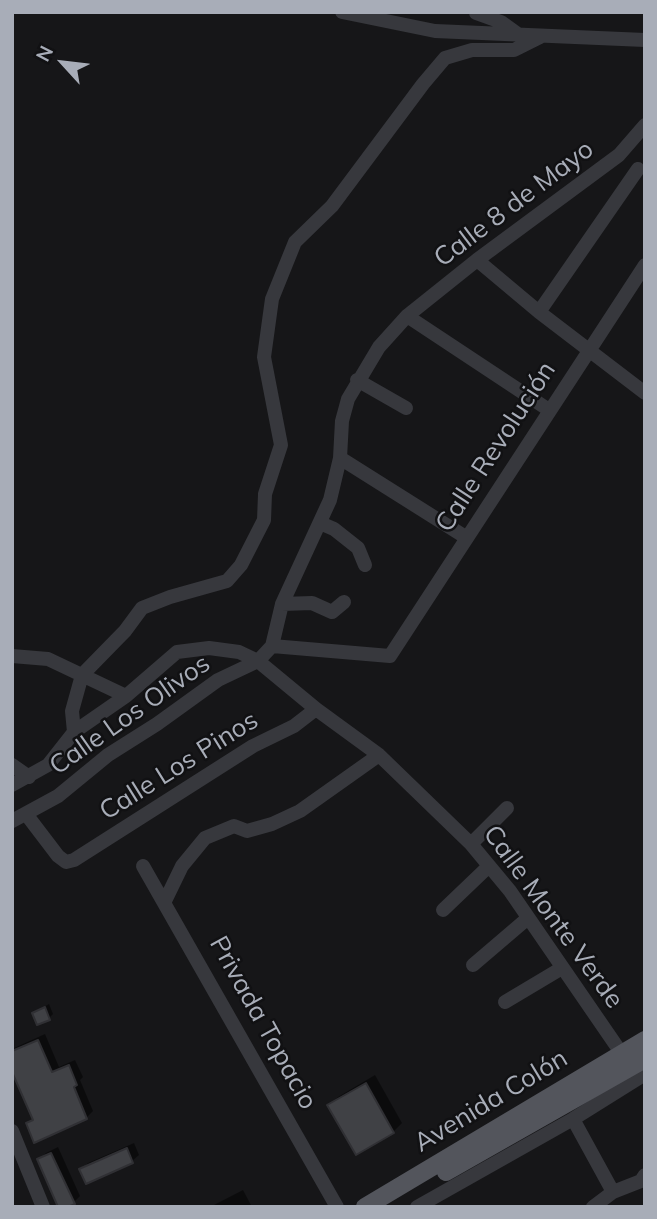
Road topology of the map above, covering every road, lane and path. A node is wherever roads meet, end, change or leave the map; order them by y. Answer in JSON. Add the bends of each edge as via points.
{"nodes":[{"id":1,"x":342,"y":12,"type":"edge"},
{"id":2,"x":476,"y":13,"type":"edge"},
{"id":3,"x":451,"y":32,"type":"junction"},
{"id":4,"x":475,"y":34,"type":"junction"},
{"id":5,"x":520,"y":36,"type":"junction"},
{"id":6,"x":540,"y":37,"type":"junction"},
{"id":7,"x":641,"y":40,"type":"edge"},
{"id":8,"x":438,"y":67,"type":"junction"},
{"id":9,"x":645,"y":125,"type":"edge"},
{"id":10,"x":619,"y":155,"type":"junction"},
{"id":11,"x":641,"y":172,"type":"edge"},
{"id":12,"x":477,"y":260,"type":"junction"},
{"id":13,"x":645,"y":265,"type":"edge"},
{"id":14,"x":639,"y":285,"type":"edge"},
{"id":15,"x":539,"y":312,"type":"junction"},
{"id":16,"x":407,"y":316,"type":"junction"},
{"id":17,"x":588,"y":350,"type":"junction"},
{"id":18,"x":357,"y":380,"type":"junction"},
{"id":19,"x":645,"y":393,"type":"edge"},
{"id":20,"x":406,"y":408,"type":"dead end"},
{"id":21,"x":549,"y":410,"type":"junction"},
{"id":22,"x":340,"y":458,"type":"junction"},
{"id":23,"x":320,"y":523,"type":"junction"},
{"id":24,"x":467,"y":538,"type":"junction"},
{"id":25,"x":365,"y":565,"type":"dead end"},
{"id":26,"x":344,"y":601,"type":"dead end"},
{"id":27,"x":282,"y":604,"type":"junction"},
{"id":28,"x":272,"y":646,"type":"junction"},
{"id":29,"x":12,"y":656,"type":"edge"},
{"id":30,"x":258,"y":661,"type":"junction"},
{"id":31,"x":82,"y":675,"type":"junction"},
{"id":32,"x":126,"y":696,"type":"junction"},
{"id":33,"x":316,"y":709,"type":"junction"},
{"id":34,"x":74,"y":732,"type":"junction"},
{"id":35,"x":379,"y":755,"type":"junction"},
{"id":36,"x":12,"y":765,"type":"edge"},
{"id":37,"x":29,"y":777,"type":"junction"},
{"id":38,"x":12,"y":785,"type":"edge"},
{"id":39,"x":506,"y":808,"type":"dead end"},
{"id":40,"x":26,"y":814,"type":"junction"},
{"id":41,"x":12,"y":821,"type":"edge"},
{"id":42,"x":471,"y":844,"type":"junction"},
{"id":43,"x":143,"y":866,"type":"dead end"},
{"id":44,"x":489,"y":866,"type":"junction"},
{"id":45,"x":165,"y":901,"type":"junction"},
{"id":46,"x":443,"y":910,"type":"dead end"},
{"id":47,"x":528,"y":918,"type":"junction"},
{"id":48,"x":473,"y":965,"type":"dead end"},
{"id":49,"x":562,"y":968,"type":"junction"},
{"id":50,"x":505,"y":1002,"type":"dead end"},
{"id":51,"x":645,"y":1040,"type":"edge"},
{"id":52,"x":645,"y":1059,"type":"edge"},
{"id":53,"x":633,"y":1068,"type":"edge"},
{"id":54,"x":573,"y":1119,"type":"junction"},
{"id":55,"x":12,"y":1131,"type":"edge"},
{"id":56,"x":645,"y":1175,"type":"edge"},
{"id":57,"x":613,"y":1192,"type":"junction"},
{"id":58,"x":43,"y":1207,"type":"edge"},
{"id":59,"x":337,"y":1207,"type":"edge"},
{"id":60,"x":365,"y":1207,"type":"edge"},
{"id":61,"x":385,"y":1207,"type":"edge"},
{"id":62,"x":417,"y":1207,"type":"edge"},
{"id":63,"x":593,"y":1207,"type":"edge"}],
"edges":[{"from":1,"to":3,"type":"street"},
{"from":2,"to":4,"type":"street"},
{"from":2,"to":5,"type":"street","via":[[502,22]]},
{"from":3,"to":4,"type":"street"},
{"from":3,"to":8,"type":"street"},
{"from":4,"to":5,"type":"street"},
{"from":5,"to":6,"type":"street"},
{"from":6,"to":7,"type":"street"},
{"from":6,"to":8,"type":"street","via":[[514,50],[472,50],[445,58]]},
{"from":8,"to":31,"type":"street","via":[[332,206],[295,242],[272,299],[264,357],[281,445],[265,494],[264,520],[241,565],[227,581],[142,608]]},
{"from":9,"to":10,"type":"street","name":"Calle 8 de Mayo"},
{"from":10,"to":11,"type":"street"},
{"from":10,"to":12,"type":"street","name":"Calle 8 de Mayo"},
{"from":11,"to":15,"type":"street"},
{"from":12,"to":15,"type":"street"},
{"from":12,"to":16,"type":"street","name":"Calle 8 de Mayo"},
{"from":13,"to":14,"type":"street","name":"Calle Revolución"},
{"from":14,"to":17,"type":"street","name":"Calle Revolución"},
{"from":15,"to":17,"type":"street"},
{"from":16,"to":18,"type":"street","name":"Calle 8 de Mayo","via":[[379,346]]},
{"from":16,"to":21,"type":"street"},
{"from":17,"to":19,"type":"street"},
{"from":17,"to":21,"type":"street","name":"Calle Revolución"},
{"from":18,"to":20,"type":"street"},
{"from":18,"to":22,"type":"street","name":"Calle 8 de Mayo","via":[[342,421]]},
{"from":21,"to":24,"type":"street","name":"Calle Revolución"},
{"from":22,"to":23,"type":"street","name":"Calle 8 de Mayo"},
{"from":22,"to":24,"type":"street"},
{"from":23,"to":25,"type":"street","via":[[358,548]]},
{"from":23,"to":27,"type":"street","name":"Calle 8 de Mayo"},
{"from":24,"to":28,"type":"street","name":"Calle Revolución","via":[[390,656]]},
{"from":26,"to":27,"type":"street","via":[[332,612],[312,603]]},
{"from":27,"to":28,"type":"street","name":"Calle 8 de Mayo"},
{"from":28,"to":30,"type":"street","name":"Calle Los Olivos"},
{"from":29,"to":31,"type":"street","via":[[48,659]]},
{"from":30,"to":32,"type":"street","via":[[239,652],[209,648],[177,652]]},
{"from":30,"to":33,"type":"street","name":"Calle Monte Verde"},
{"from":30,"to":40,"type":"street","name":"Calle Los Olivos","via":[[218,680],[108,755],[58,796]]},
{"from":31,"to":32,"type":"street"},
{"from":31,"to":34,"type":"street","via":[[72,711]]},
{"from":32,"to":34,"type":"street"},
{"from":33,"to":35,"type":"street","name":"Calle Monte Verde"},
{"from":33,"to":40,"type":"street","name":"Calle Los Pinos","via":[[74,860],[66,862],[58,856]]},
{"from":34,"to":37,"type":"street","via":[[48,765]]},
{"from":35,"to":42,"type":"street","name":"Calle Monte Verde"},
{"from":35,"to":45,"type":"street","via":[[272,824],[247,831],[234,826],[205,838],[182,866]]},
{"from":36,"to":37,"type":"street"},
{"from":37,"to":38,"type":"street"},
{"from":39,"to":42,"type":"street"},
{"from":40,"to":41,"type":"street","name":"Calle Los Olivos"},
{"from":42,"to":44,"type":"street","name":"Calle Monte Verde"},
{"from":43,"to":45,"type":"street","name":"Privada Topacio"},
{"from":44,"to":46,"type":"street"},
{"from":44,"to":47,"type":"street","name":"Calle Monte Verde"},
{"from":45,"to":59,"type":"street","name":"Privada Topacio"},
{"from":47,"to":48,"type":"street"},
{"from":47,"to":49,"type":"street","name":"Calle Monte Verde"},
{"from":49,"to":50,"type":"street"},
{"from":49,"to":53,"type":"street","name":"Calle Monte Verde"},
{"from":51,"to":53,"type":"main road","name":"Avenida Colón"},
{"from":52,"to":53,"type":"main road","name":"Avenida Colón"},
{"from":53,"to":54,"type":"street"},
{"from":53,"to":60,"type":"main road","name":"Avenida Colón"},
{"from":53,"to":61,"type":"main road","name":"Avenida Colón"},
{"from":54,"to":57,"type":"street"},
{"from":54,"to":62,"type":"street"},
{"from":55,"to":58,"type":"street"},
{"from":56,"to":57,"type":"street"},
{"from":57,"to":63,"type":"street"}]}
